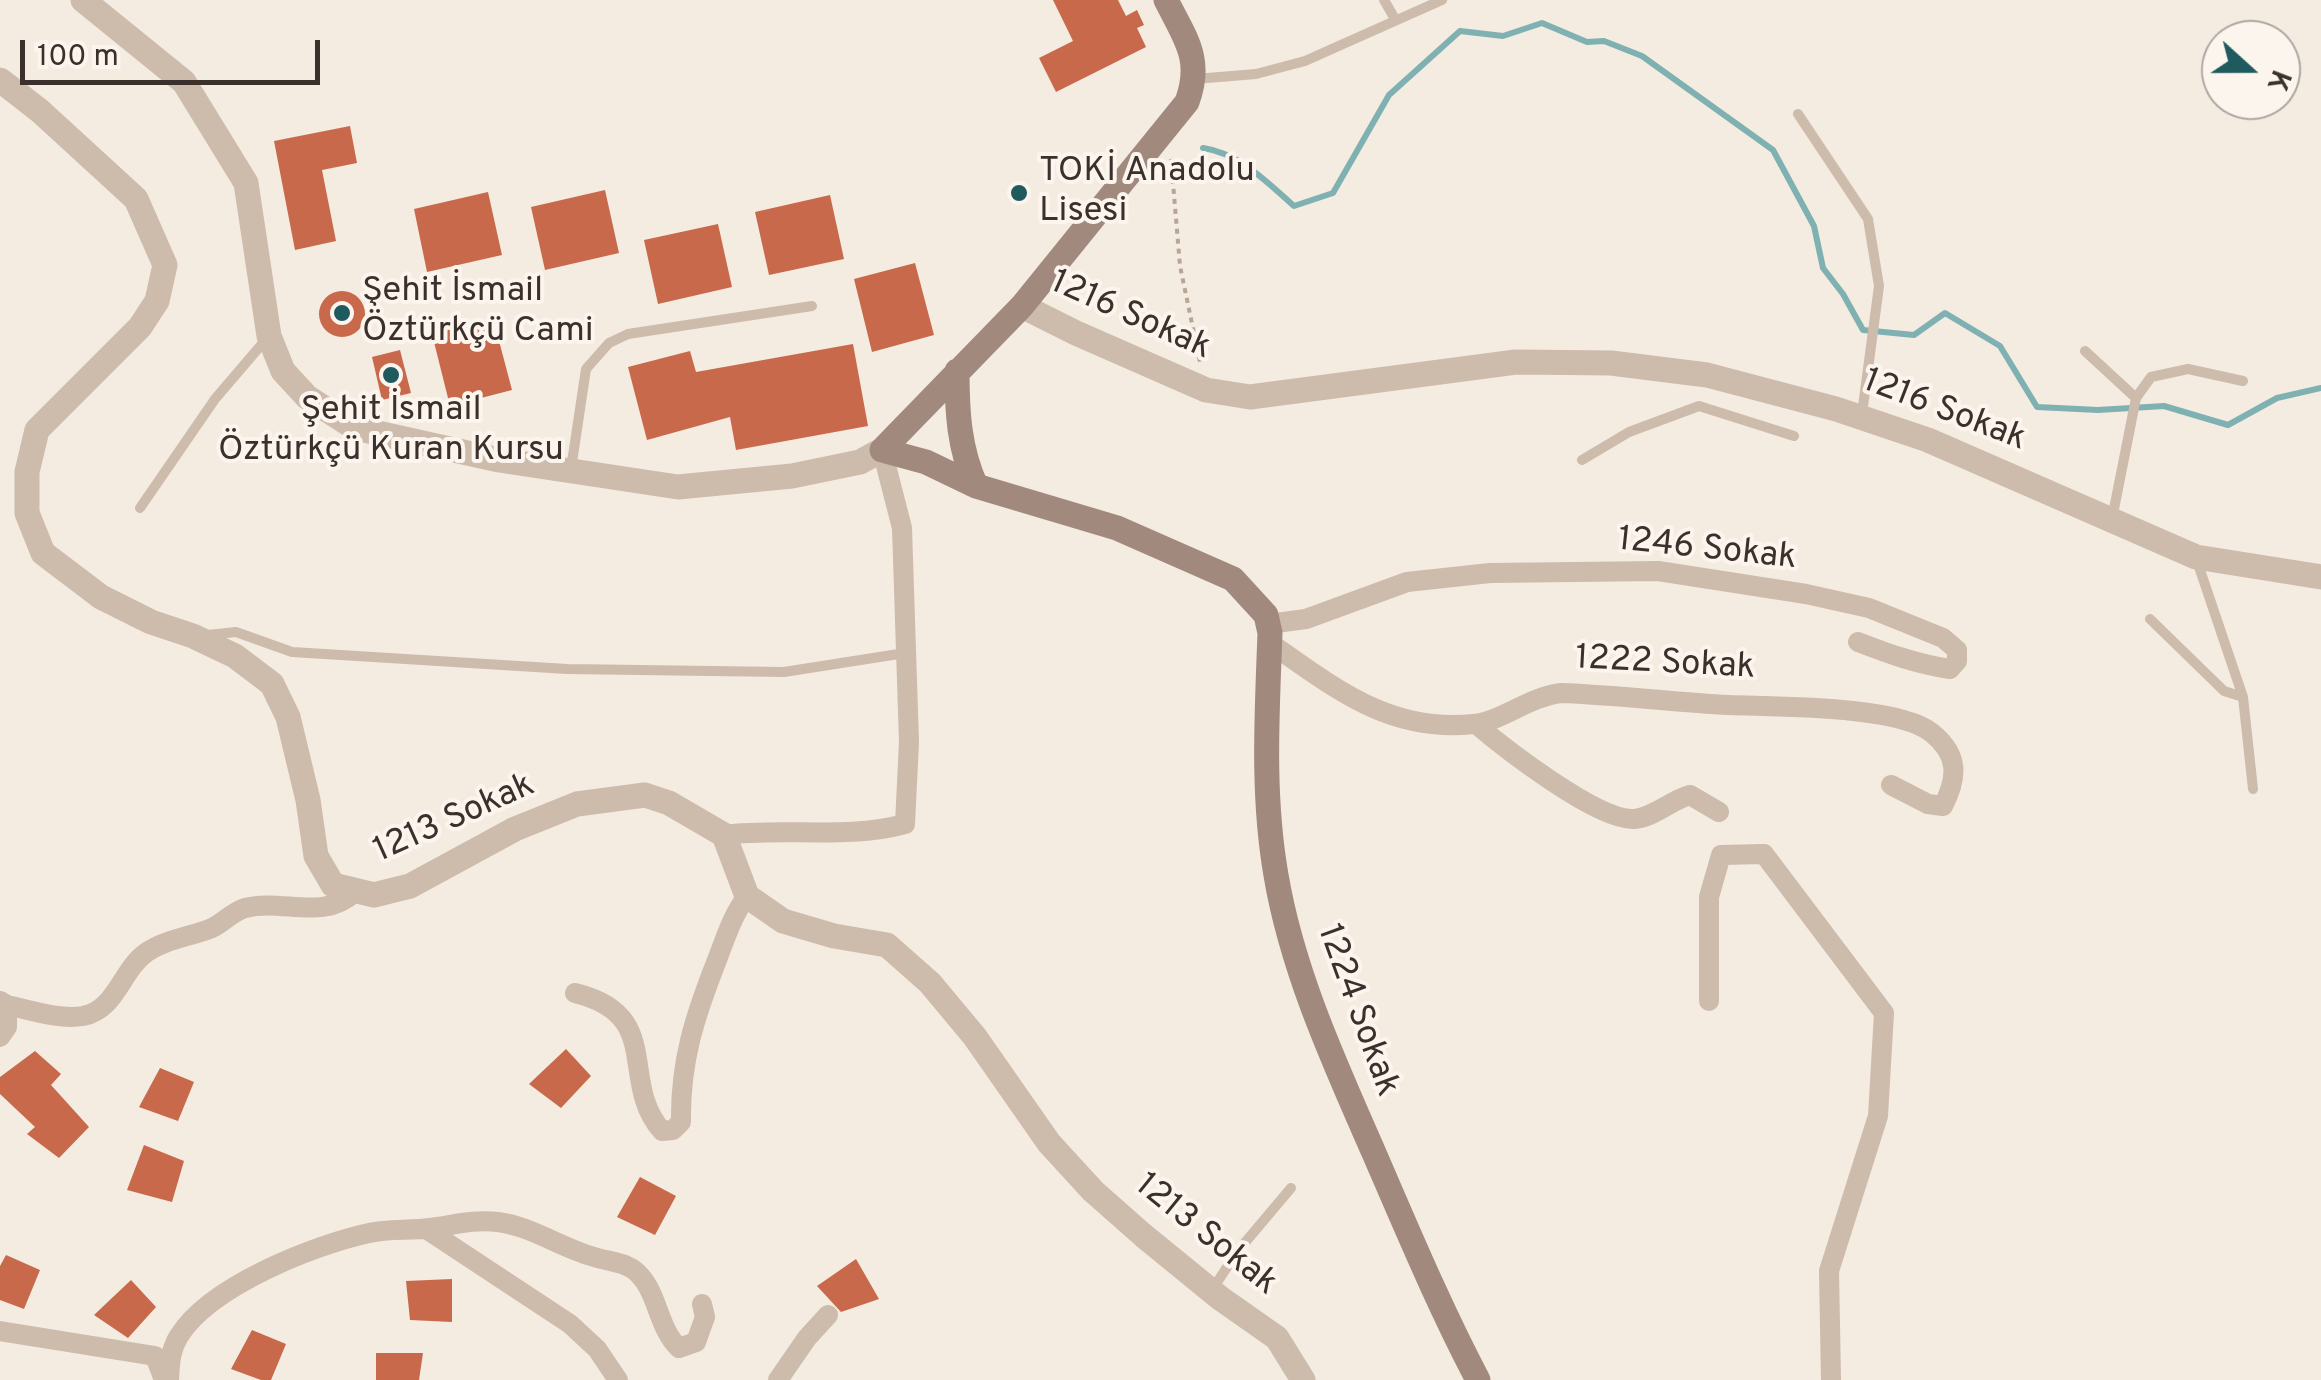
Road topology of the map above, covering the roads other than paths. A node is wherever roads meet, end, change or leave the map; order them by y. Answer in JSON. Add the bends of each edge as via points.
{"nodes":[{"id":1,"x":83,"y":0,"type":"edge"},
{"id":2,"x":1166,"y":0,"type":"edge"},
{"id":3,"x":1384,"y":0,"type":"edge"},
{"id":4,"x":1442,"y":0,"type":"edge"},
{"id":5,"x":1395,"y":20,"type":"junction"},
{"id":6,"x":0,"y":80,"type":"edge"},
{"id":7,"x":1195,"y":80,"type":"junction"},
{"id":8,"x":1798,"y":114,"type":"dead end"},
{"id":9,"x":812,"y":306,"type":"dead end"},
{"id":10,"x":1022,"y":306,"type":"junction"},
{"id":11,"x":269,"y":336,"type":"junction"},
{"id":12,"x":2085,"y":351,"type":"dead end"},
{"id":13,"x":957,"y":371,"type":"junction"},
{"id":14,"x":1707,"y":374,"type":"junction"},
{"id":15,"x":2243,"y":382,"type":"dead end"},
{"id":16,"x":2136,"y":398,"type":"junction"},
{"id":17,"x":1699,"y":406,"type":"junction"},
{"id":18,"x":1861,"y":417,"type":"junction"},
{"id":19,"x":1794,"y":436,"type":"dead end"},
{"id":20,"x":882,"y":450,"type":"junction"},
{"id":21,"x":1582,"y":460,"type":"dead end"},
{"id":22,"x":571,"y":470,"type":"junction"},
{"id":23,"x":976,"y":486,"type":"junction"},
{"id":24,"x":140,"y":508,"type":"dead end"},
{"id":25,"x":2112,"y":520,"type":"junction"},
{"id":26,"x":2196,"y":557,"type":"junction"},
{"id":27,"x":2321,"y":577,"type":"edge"},
{"id":28,"x":2150,"y":619,"type":"dead end"},
{"id":29,"x":1269,"y":634,"type":"junction"},
{"id":30,"x":193,"y":636,"type":"junction"},
{"id":31,"x":1858,"y":642,"type":"dead end"},
{"id":32,"x":906,"y":653,"type":"junction"},
{"id":33,"x":2243,"y":696,"type":"junction"},
{"id":34,"x":1476,"y":724,"type":"junction"},
{"id":35,"x":1891,"y":786,"type":"dead end"},
{"id":36,"x":2253,"y":788,"type":"dead end"},
{"id":37,"x":1720,"y":812,"type":"dead end"},
{"id":38,"x":724,"y":835,"type":"junction"},
{"id":39,"x":355,"y":892,"type":"junction"},
{"id":40,"x":747,"y":896,"type":"junction"},
{"id":41,"x":576,"y":993,"type":"dead end"},
{"id":42,"x":1709,"y":1001,"type":"dead end"},
{"id":43,"x":4,"y":1003,"type":"edge"},
{"id":44,"x":0,"y":1036,"type":"edge"},
{"id":45,"x":1291,"y":1188,"type":"dead end"},
{"id":46,"x":426,"y":1229,"type":"junction"},
{"id":47,"x":1211,"y":1291,"type":"junction"},
{"id":48,"x":702,"y":1304,"type":"dead end"},
{"id":49,"x":828,"y":1314,"type":"dead end"},
{"id":50,"x":0,"y":1331,"type":"edge"},
{"id":51,"x":166,"y":1380,"type":"edge"},
{"id":52,"x":618,"y":1380,"type":"edge"},
{"id":53,"x":778,"y":1380,"type":"edge"},
{"id":54,"x":1302,"y":1380,"type":"edge"},
{"id":55,"x":1478,"y":1380,"type":"edge"},
{"id":56,"x":1831,"y":1380,"type":"edge"}],
"edges":[{"from":1,"to":11,"type":"street","name":"1216 Sokak","via":[[184,82],[246,183]]},
{"from":2,"to":7,"type":"main road","via":[[1192,51]]},
{"from":3,"to":5,"type":"lane"},
{"from":4,"to":5,"type":"lane"},
{"from":5,"to":7,"type":"lane","via":[[1304,62]]},
{"from":6,"to":30,"type":"street","name":"1213 Sokak","via":[[136,199],[165,266],[158,302],[140,328],[36,430],[27,512],[44,553],[71,577],[134,614]]},
{"from":7,"to":10,"type":"main road","via":[[1187,102]]},
{"from":8,"to":18,"type":"lane","via":[[1868,219],[1879,286]]},
{"from":9,"to":22,"type":"lane","via":[[628,334],[609,343],[586,369]]},
{"from":10,"to":13,"type":"main road","name":"1216 Sokak"},
{"from":10,"to":14,"type":"street","name":"1216 Sokak","via":[[1206,390],[1250,397],[1516,362],[1611,362]]},
{"from":11,"to":22,"type":"street","name":"1216 Sokak","via":[[283,371],[307,397],[355,428]]},
{"from":11,"to":24,"type":"lane","via":[[215,399]]},
{"from":12,"to":16,"type":"lane"},
{"from":13,"to":20,"type":"main road","name":"1216 Sokak"},
{"from":13,"to":23,"type":"main road","via":[[957,419]]},
{"from":14,"to":17,"type":"lane"},
{"from":14,"to":18,"type":"street","name":"1216 Sokak"},
{"from":15,"to":16,"type":"lane","via":[[2188,369],[2152,376]]},
{"from":16,"to":25,"type":"lane"},
{"from":17,"to":19,"type":"lane"},
{"from":17,"to":21,"type":"lane","via":[[1629,432]]},
{"from":18,"to":25,"type":"street","name":"1216 Sokak","via":[[2001,469]]},
{"from":20,"to":22,"type":"street","name":"1216 Sokak","via":[[860,462],[792,476],[678,487]]},
{"from":20,"to":23,"type":"main road","name":"1222 Sokak"},
{"from":20,"to":32,"type":"street","via":[[902,528]]},
{"from":23,"to":29,"type":"main road","name":"1222 Sokak","via":[[1117,528],[1234,578],[1266,614]]},
{"from":25,"to":26,"type":"street","name":"1216 Sokak"},
{"from":26,"to":27,"type":"street","name":"1216 Sokak"},
{"from":26,"to":33,"type":"lane"},
{"from":28,"to":33,"type":"lane","via":[[2224,691]]},
{"from":29,"to":31,"type":"street","name":"1246 Sokak","via":[[1407,582],[1490,573],[1658,572],[1868,608],[1942,638],[1957,650],[1958,660],[1950,669],[1932,666]]},
{"from":29,"to":34,"type":"street","name":"1222 Sokak","via":[[1370,708],[1423,724]]},
{"from":29,"to":55,"type":"main road","name":"1224 Sokak","via":[[1265,755],[1275,872],[1288,932],[1341,1078]]},
{"from":30,"to":32,"type":"lane","via":[[236,632],[292,652],[567,669],[784,672]]},
{"from":30,"to":39,"type":"street","name":"1213 Sokak","via":[[272,684],[288,718],[316,856],[334,884]]},
{"from":32,"to":38,"type":"street","via":[[905,824],[873,832]]},
{"from":33,"to":36,"type":"lane"},
{"from":34,"to":35,"type":"street","name":"1222 Sokak","via":[[1540,695],[1561,693],[1808,706],[1928,730],[1955,762],[1943,806]]},
{"from":34,"to":37,"type":"street","via":[[1552,780],[1618,817],[1636,819],[1690,795]]},
{"from":38,"to":39,"type":"street","name":"1213 Sokak","via":[[669,802],[612,797],[514,828],[410,886],[374,895]]},
{"from":38,"to":40,"type":"street"},
{"from":39,"to":43,"type":"street","via":[[327,907],[244,908],[217,926],[166,942],[144,954],[101,1010],[44,1014]]},
{"from":40,"to":41,"type":"street","via":[[733,915],[691,1026],[681,1122],[672,1130],[662,1131],[651,1118],[622,1015]]},
{"from":40,"to":47,"type":"street","name":"1213 Sokak","via":[[783,921],[887,945],[975,1037],[1048,1144]]},
{"from":42,"to":56,"type":"street","via":[[1709,897],[1721,855],[1764,854],[1884,1014],[1878,1116],[1829,1271]]},
{"from":43,"to":44,"type":"street","via":[[7,1027]]},
{"from":45,"to":47,"type":"lane"},
{"from":46,"to":48,"type":"street","via":[[500,1222],[636,1271],[678,1348],[696,1342]]},
{"from":46,"to":51,"type":"street","via":[[372,1232],[265,1268],[213,1302],[180,1334]]},
{"from":46,"to":52,"type":"street","via":[[570,1324]]},
{"from":47,"to":54,"type":"street","name":"1213 Sokak","via":[[1277,1338]]},
{"from":49,"to":53,"type":"street"},
{"from":50,"to":51,"type":"street","via":[[155,1356]]}]}
